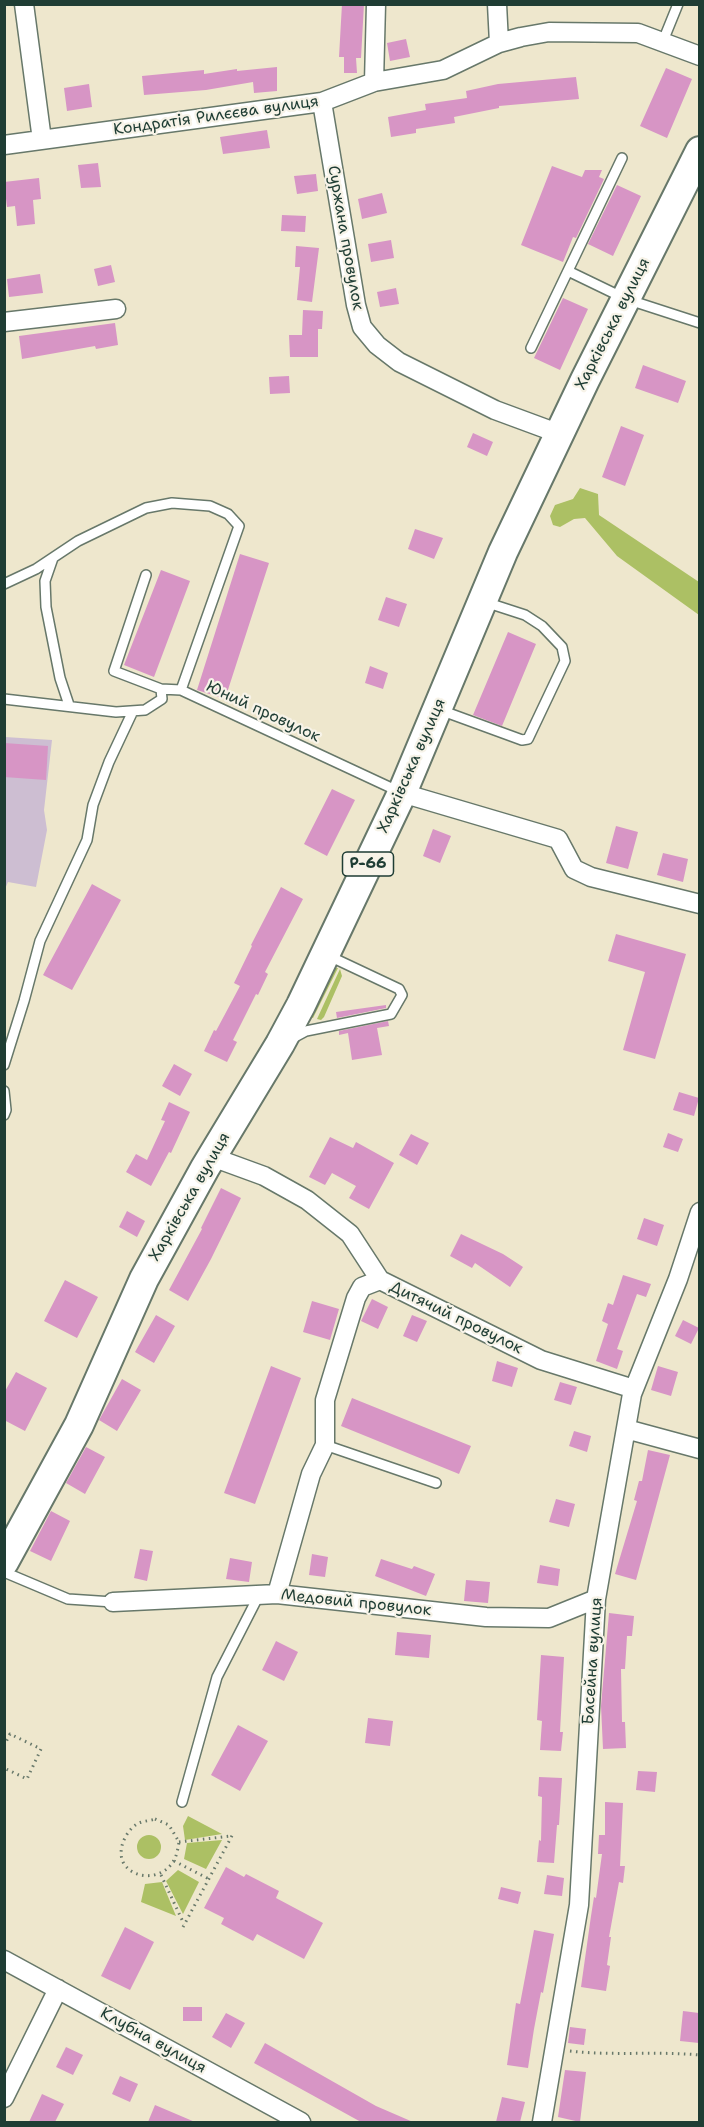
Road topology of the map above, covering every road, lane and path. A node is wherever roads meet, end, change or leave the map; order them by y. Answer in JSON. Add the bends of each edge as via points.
{"nodes":[{"id":1,"x":24,"y":4,"type":"edge"},
{"id":2,"x":376,"y":4,"type":"edge"},
{"id":3,"x":497,"y":4,"type":"edge"},
{"id":4,"x":678,"y":4,"type":"edge"},
{"id":5,"x":663,"y":40,"type":"junction"},
{"id":6,"x":499,"y":43,"type":"junction"},
{"id":7,"x":699,"y":56,"type":"edge"},
{"id":8,"x":374,"y":81,"type":"junction"},
{"id":9,"x":322,"y":102,"type":"junction"},
{"id":10,"x":42,"y":140,"type":"junction"},
{"id":11,"x":4,"y":145,"type":"edge"},
{"id":12,"x":699,"y":151,"type":"edge"},
{"id":13,"x":622,"y":158,"type":"dead end"},
{"id":14,"x":568,"y":271,"type":"junction"},
{"id":15,"x":626,"y":299,"type":"junction"},
{"id":16,"x":116,"y":309,"type":"dead end"},
{"id":17,"x":4,"y":322,"type":"edge"},
{"id":18,"x":699,"y":322,"type":"edge"},
{"id":19,"x":531,"y":348,"type":"dead end"},
{"id":20,"x":560,"y":434,"type":"junction"},
{"id":21,"x":52,"y":558,"type":"junction"},
{"id":22,"x":146,"y":574,"type":"dead end"},
{"id":23,"x":4,"y":584,"type":"edge"},
{"id":24,"x":483,"y":602,"type":"junction"},
{"id":25,"x":161,"y":689,"type":"junction"},
{"id":26,"x":181,"y":690,"type":"junction"},
{"id":27,"x":4,"y":699,"type":"edge"},
{"id":28,"x":69,"y":705,"type":"junction"},
{"id":29,"x":437,"y":709,"type":"junction"},
{"id":30,"x":133,"y":711,"type":"junction"},
{"id":31,"x":402,"y":793,"type":"junction"},
{"id":32,"x":699,"y":904,"type":"edge"},
{"id":33,"x":325,"y":954,"type":"junction"},
{"id":34,"x":280,"y":1044,"type":"junction"},
{"id":35,"x":4,"y":1065,"type":"edge"},
{"id":36,"x":4,"y":1091,"type":"edge"},
{"id":37,"x":4,"y":1115,"type":"edge"},
{"id":38,"x":212,"y":1157,"type":"junction"},
{"id":39,"x":699,"y":1212,"type":"edge"},
{"id":40,"x":380,"y":1280,"type":"junction"},
{"id":41,"x":634,"y":1389,"type":"junction"},
{"id":42,"x":626,"y":1429,"type":"junction"},
{"id":43,"x":325,"y":1445,"type":"junction"},
{"id":44,"x":699,"y":1449,"type":"edge"},
{"id":45,"x":436,"y":1483,"type":"dead end"},
{"id":46,"x":4,"y":1562,"type":"edge"},
{"id":47,"x":4,"y":1572,"type":"edge"},
{"id":48,"x":268,"y":1595,"type":"junction"},
{"id":49,"x":596,"y":1599,"type":"junction"},
{"id":50,"x":113,"y":1602,"type":"joint"},
{"id":51,"x":4,"y":1746,"type":"edge"},
{"id":52,"x":4,"y":1768,"type":"edge"},
{"id":53,"x":182,"y":1802,"type":"dead end"},
{"id":54,"x":234,"y":1832,"type":"dead end"},
{"id":55,"x":231,"y":1836,"type":"junction"},
{"id":56,"x":179,"y":1842,"type":"junction"},
{"id":57,"x":174,"y":1861,"type":"junction"},
{"id":58,"x":160,"y":1875,"type":"junction"},
{"id":59,"x":209,"y":1879,"type":"junction"},
{"id":60,"x":4,"y":1960,"type":"edge"},
{"id":61,"x":58,"y":1989,"type":"junction"},
{"id":62,"x":555,"y":2049,"type":"junction"},
{"id":63,"x":699,"y":2055,"type":"edge"},
{"id":64,"x":4,"y":2098,"type":"edge"},
{"id":65,"x":301,"y":2122,"type":"edge"},
{"id":66,"x":542,"y":2122,"type":"edge"}],
"edges":[{"from":1,"to":10,"type":"street"},
{"from":2,"to":8,"type":"street"},
{"from":3,"to":6,"type":"street"},
{"from":4,"to":5,"type":"lane"},
{"from":5,"to":6,"type":"street","name":"Кондратія Рилєєва вулиця","via":[[638,33],[582,31],[549,32]]},
{"from":5,"to":7,"type":"street","name":"Кондратія Рилєєва вулиця"},
{"from":6,"to":8,"type":"street","name":"Кондратія Рилєєва вулиця","via":[[443,70]]},
{"from":8,"to":9,"type":"street","name":"Кондратія Рилєєва вулиця"},
{"from":9,"to":10,"type":"street","name":"Кондратія Рилєєва вулиця"},
{"from":9,"to":20,"type":"street","name":"Суржана провулок","via":[[362,327],[399,362],[495,410]]},
{"from":10,"to":11,"type":"street","name":"Кондратія Рилєєва вулиця"},
{"from":12,"to":15,"type":"main road","name":"Харківська вулиця","number":"Р-66"},
{"from":13,"to":14,"type":"lane"},
{"from":14,"to":15,"type":"lane"},
{"from":14,"to":19,"type":"lane"},
{"from":15,"to":18,"type":"lane"},
{"from":15,"to":20,"type":"main road","name":"Харківська вулиця","number":"Р-66"},
{"from":16,"to":17,"type":"street"},
{"from":20,"to":24,"type":"main road","name":"Харківська вулиця","number":"Р-66"},
{"from":21,"to":23,"type":"lane"},
{"from":21,"to":26,"type":"lane","name":"Юний провулок","via":[[146,508],[172,503],[210,506],[228,514],[239,526]]},
{"from":21,"to":28,"type":"lane","via":[[45,581],[46,607]]},
{"from":22,"to":25,"type":"lane","via":[[114,670]]},
{"from":24,"to":29,"type":"main road","name":"Харківська вулиця","number":"Р-66"},
{"from":24,"to":29,"type":"lane","via":[[525,615],[542,626],[562,647],[565,662],[528,740]]},
{"from":25,"to":26,"type":"lane"},
{"from":25,"to":30,"type":"lane","via":[[162,699],[145,710]]},
{"from":26,"to":31,"type":"lane","name":"Юний провулок"},
{"from":27,"to":28,"type":"lane"},
{"from":28,"to":30,"type":"lane"},
{"from":29,"to":31,"type":"main road","name":"Харківська вулиця","number":"Р-66"},
{"from":30,"to":35,"type":"lane","via":[[93,805],[87,840],[40,940]]},
{"from":31,"to":32,"type":"street","via":[[558,839],[574,869],[591,877]]},
{"from":31,"to":33,"type":"main road","name":"Харківська вулиця","number":"Р-66"},
{"from":33,"to":34,"type":"main road","name":"Харківська вулиця","number":"Р-66"},
{"from":33,"to":34,"type":"lane","via":[[399,989],[402,995],[392,1014],[306,1031]]},
{"from":34,"to":38,"type":"main road","name":"Харківська вулиця","number":"Р-66"},
{"from":36,"to":37,"type":"lane"},
{"from":38,"to":40,"type":"street","name":"Дитячий провулок","via":[[264,1176],[307,1200],[350,1234]]},
{"from":38,"to":46,"type":"main road","name":"Харківська вулиця","number":"Р-66","via":[[144,1279],[79,1425]]},
{"from":39,"to":41,"type":"street","name":"Басейна вулиця","via":[[678,1279]]},
{"from":40,"to":41,"type":"street","name":"Дитячий провулок","via":[[541,1360]]},
{"from":40,"to":43,"type":"street","via":[[362,1287],[356,1298],[326,1400]]},
{"from":41,"to":42,"type":"street","name":"Басейна вулиця"},
{"from":42,"to":44,"type":"street"},
{"from":42,"to":49,"type":"street","name":"Басейна вулиця"},
{"from":43,"to":45,"type":"lane"},
{"from":43,"to":48,"type":"street"},
{"from":47,"to":50,"type":"lane","via":[[68,1599]]},
{"from":48,"to":49,"type":"street","name":"Медовий провулок","via":[[528,1618],[549,1618]]},
{"from":48,"to":50,"type":"street","name":"Медовий провулок"},
{"from":48,"to":53,"type":"lane","via":[[217,1677]]},
{"from":49,"to":62,"type":"street","name":"Басейна вулиця","via":[[579,1905]]},
{"from":51,"to":52,"type":"path","via":[[10,1734],[41,1749],[27,1779]]},
{"from":54,"to":55,"type":"path"},
{"from":55,"to":56,"type":"path"},
{"from":55,"to":59,"type":"path"},
{"from":56,"to":57,"type":"path"},
{"from":56,"to":58,"type":"path","via":[[169,1825],[155,1819],[138,1823],[129,1831],[122,1846],[123,1862],[146,1876]]},
{"from":57,"to":58,"type":"path"},
{"from":57,"to":59,"type":"path"},
{"from":58,"to":59,"type":"path","via":[[184,1926]]},
{"from":60,"to":61,"type":"street","name":"Клубна вулиця"},
{"from":61,"to":64,"type":"street"},
{"from":61,"to":65,"type":"street","name":"Клубна вулиця"},
{"from":62,"to":63,"type":"path","via":[[596,2054]]},
{"from":62,"to":66,"type":"street","name":"Басейна вулиця"}]}
